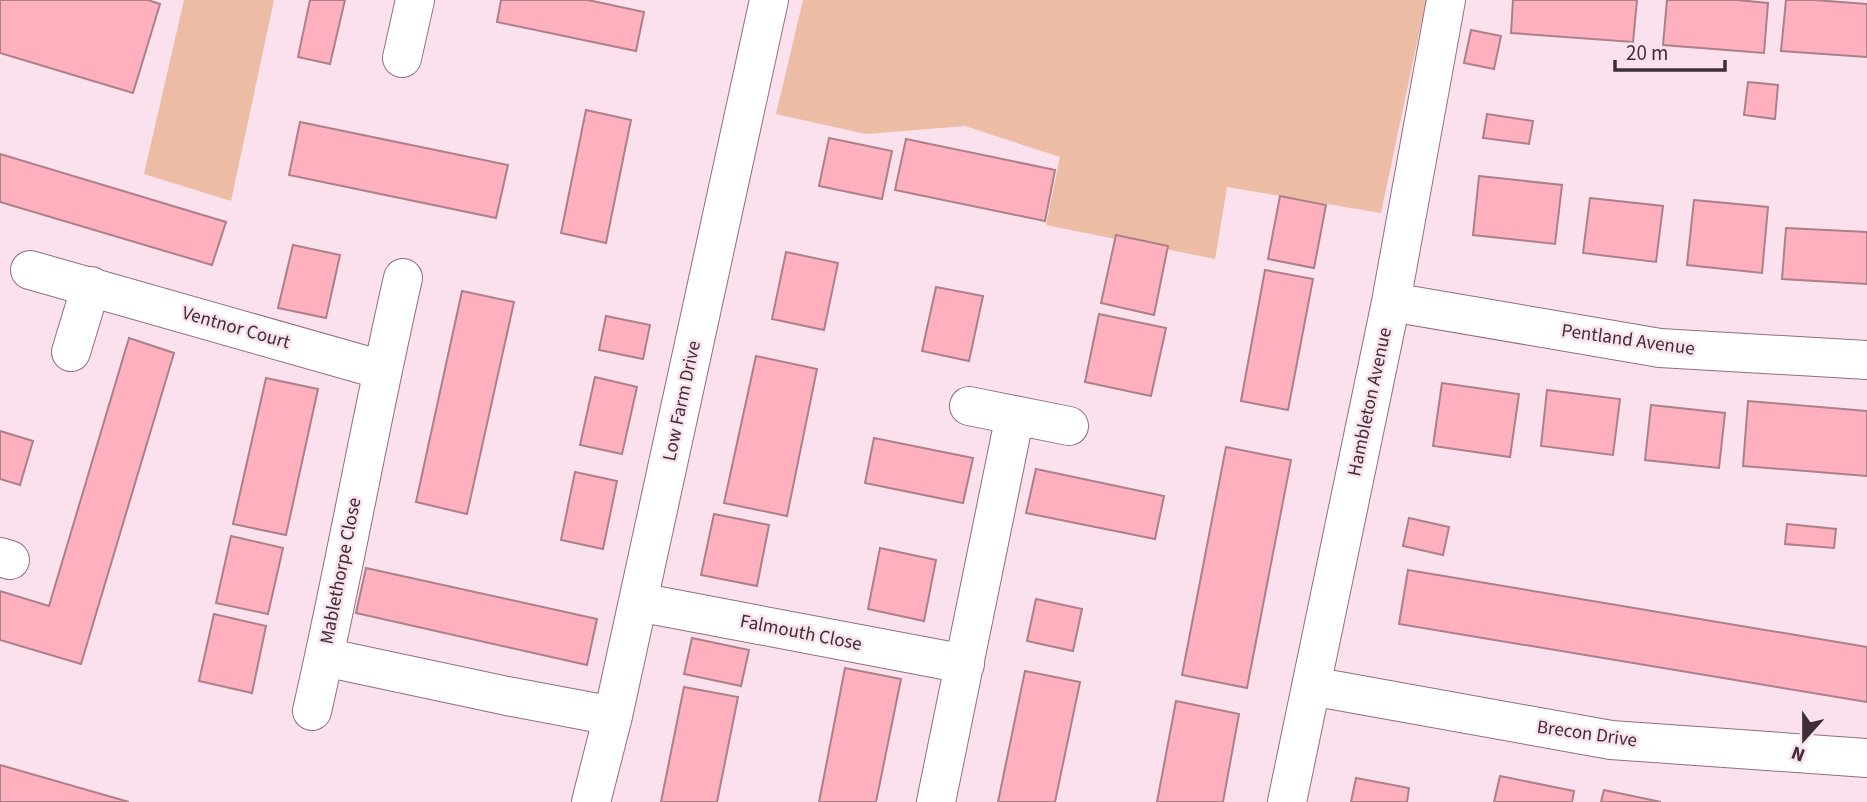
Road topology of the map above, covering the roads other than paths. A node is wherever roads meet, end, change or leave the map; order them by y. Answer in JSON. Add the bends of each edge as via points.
{"nodes":[{"id":1,"x":415,"y":0,"type":"edge"},
{"id":2,"x":769,"y":0,"type":"edge"},
{"id":3,"x":1446,"y":0,"type":"edge"},
{"id":4,"x":402,"y":58,"type":"dead end"},
{"id":5,"x":30,"y":270,"type":"dead end"},
{"id":6,"x":403,"y":278,"type":"dead end"},
{"id":7,"x":91,"y":286,"type":"junction"},
{"id":8,"x":1391,"y":302,"type":"junction"},
{"id":9,"x":71,"y":352,"type":"dead end"},
{"id":10,"x":1867,"y":360,"type":"edge"},
{"id":11,"x":382,"y":370,"type":"junction"},
{"id":12,"x":969,"y":406,"type":"dead end"},
{"id":13,"x":1015,"y":415,"type":"junction"},
{"id":14,"x":1069,"y":426,"type":"dead end"},
{"id":15,"x":638,"y":602,"type":"junction"},
{"id":16,"x":324,"y":657,"type":"junction"},
{"id":17,"x":965,"y":664,"type":"junction"},
{"id":18,"x":1311,"y":686,"type":"junction"},
{"id":19,"x":312,"y":711,"type":"dead end"},
{"id":20,"x":613,"y":716,"type":"junction"},
{"id":21,"x":1867,"y":758,"type":"edge"},
{"id":22,"x":591,"y":802,"type":"edge"},
{"id":23,"x":936,"y":802,"type":"edge"},
{"id":24,"x":1287,"y":802,"type":"edge"}],
"edges":[{"from":1,"to":4,"type":"street"},
{"from":2,"to":15,"type":"street","name":"Low Farm Drive"},
{"from":3,"to":8,"type":"street","name":"Hambleton Avenue"},
{"from":5,"to":7,"type":"street","name":"Ventnor Court"},
{"from":6,"to":11,"type":"street","name":"Mablethorpe Close"},
{"from":7,"to":9,"type":"street"},
{"from":7,"to":11,"type":"street","name":"Ventnor Court"},
{"from":8,"to":10,"type":"street","name":"Pentland Avenue","via":[[1660,348]]},
{"from":8,"to":18,"type":"street","name":"Hambleton Avenue"},
{"from":11,"to":16,"type":"street","name":"Mablethorpe Close"},
{"from":12,"to":13,"type":"street"},
{"from":13,"to":14,"type":"street"},
{"from":13,"to":17,"type":"street"},
{"from":15,"to":17,"type":"street","name":"Falmouth Close"},
{"from":15,"to":20,"type":"street","name":"Low Farm Drive"},
{"from":16,"to":19,"type":"street"},
{"from":16,"to":20,"type":"street","name":"Mablethorpe Close"},
{"from":17,"to":23,"type":"street"},
{"from":18,"to":21,"type":"street","name":"Brecon Drive","via":[[1611,740]]},
{"from":18,"to":24,"type":"street","name":"Hambleton Avenue"},
{"from":20,"to":22,"type":"street","name":"Low Farm Drive"}]}
